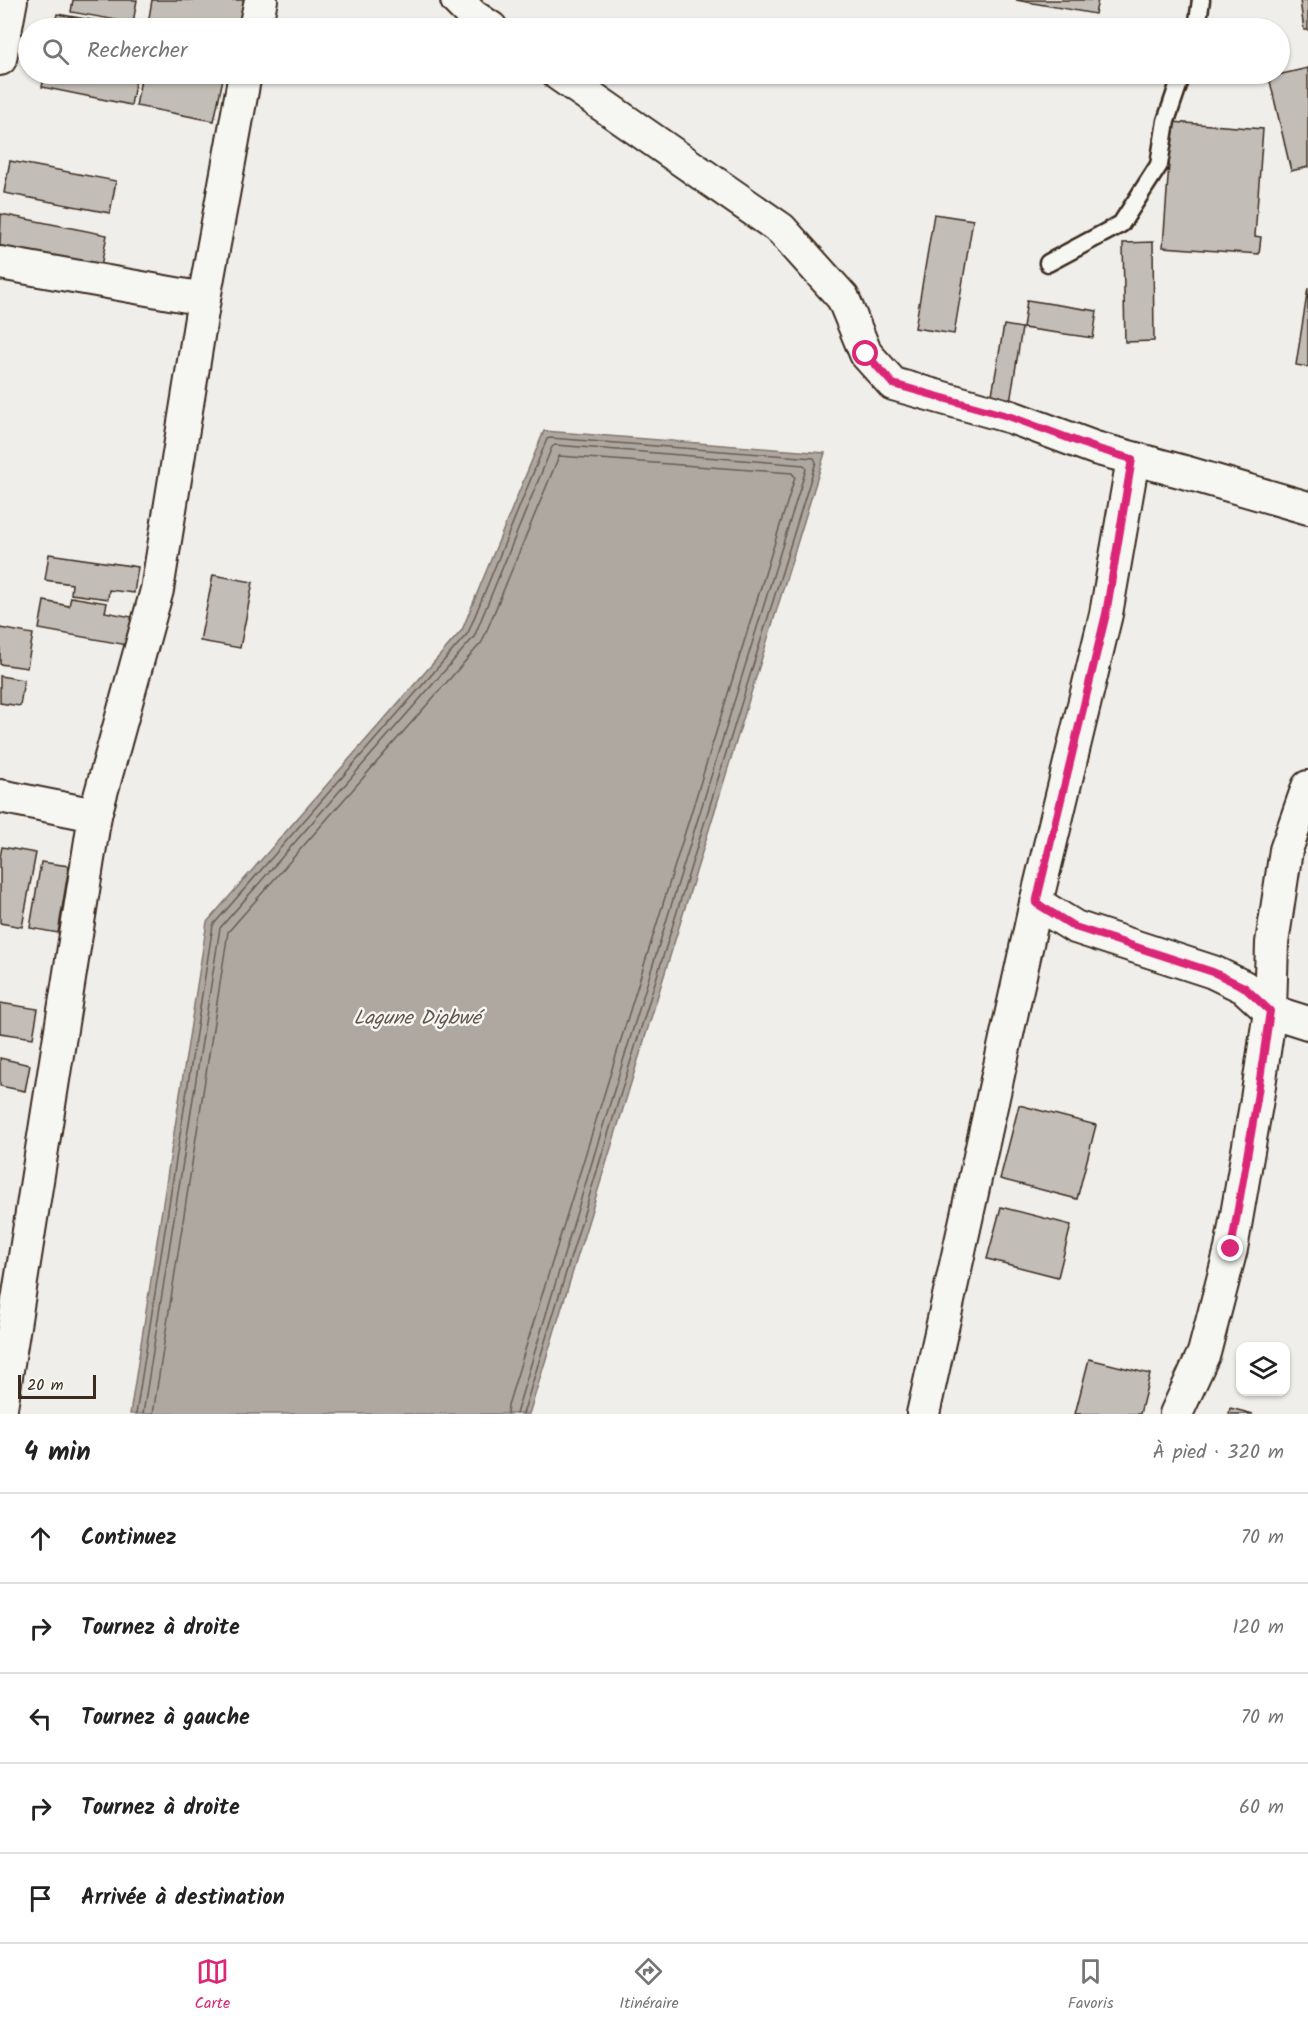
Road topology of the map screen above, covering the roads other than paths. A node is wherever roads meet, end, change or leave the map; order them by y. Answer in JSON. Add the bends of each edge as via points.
{"nodes":[{"id":1,"x":11,"y":0,"type":"edge"},
{"id":2,"x":261,"y":0,"type":"edge"},
{"id":3,"x":457,"y":0,"type":"edge"},
{"id":4,"x":1201,"y":0,"type":"edge"},
{"id":5,"x":257,"y":18,"type":"edge"},
{"id":6,"x":476,"y":18,"type":"edge"},
{"id":7,"x":1198,"y":18,"type":"edge"},
{"id":8,"x":0,"y":59,"type":"edge"},
{"id":9,"x":243,"y":84,"type":"edge"},
{"id":10,"x":572,"y":84,"type":"edge"},
{"id":11,"x":1179,"y":84,"type":"edge"},
{"id":12,"x":1048,"y":262,"type":"dead end"},
{"id":13,"x":0,"y":263,"type":"edge"},
{"id":14,"x":204,"y":299,"type":"junction"},
{"id":15,"x":1132,"y":459,"type":"junction"},
{"id":16,"x":1308,"y":508,"type":"edge"},
{"id":17,"x":1308,"y":787,"type":"edge"},
{"id":18,"x":0,"y":796,"type":"edge"},
{"id":19,"x":95,"y":815,"type":"junction"},
{"id":20,"x":1036,"y":903,"type":"junction"},
{"id":21,"x":1270,"y":1011,"type":"junction"},
{"id":22,"x":1308,"y":1023,"type":"edge"},
{"id":23,"x":5,"y":1345,"type":"edge"},
{"id":24,"x":0,"y":1414,"type":"edge"},
{"id":25,"x":922,"y":1414,"type":"edge"},
{"id":26,"x":1176,"y":1414,"type":"edge"}],
"edges":[{"from":1,"to":8,"type":"street"},
{"from":2,"to":5,"type":"street"},
{"from":3,"to":6,"type":"street"},
{"from":4,"to":7,"type":"lane"},
{"from":9,"to":14,"type":"street"},
{"from":10,"to":15,"type":"street","via":[[781,229],[843,298],[866,354],[893,384],[1011,417]]},
{"from":11,"to":12,"type":"lane","via":[[1166,121],[1159,165],[1121,224]]},
{"from":13,"to":14,"type":"street"},
{"from":14,"to":19,"type":"street","via":[[157,590]]},
{"from":15,"to":16,"type":"street"},
{"from":15,"to":20,"type":"street","via":[[1106,614]]},
{"from":17,"to":21,"type":"street","via":[[1286,849],[1272,943]]},
{"from":18,"to":19,"type":"street"},
{"from":19,"to":23,"type":"street"},
{"from":20,"to":21,"type":"street","via":[[1075,927],[1213,972],[1244,987]]},
{"from":20,"to":25,"type":"street"},
{"from":21,"to":22,"type":"street"},
{"from":21,"to":26,"type":"street","via":[[1231,1249],[1204,1353]]},
{"from":23,"to":24,"type":"street"}]}
